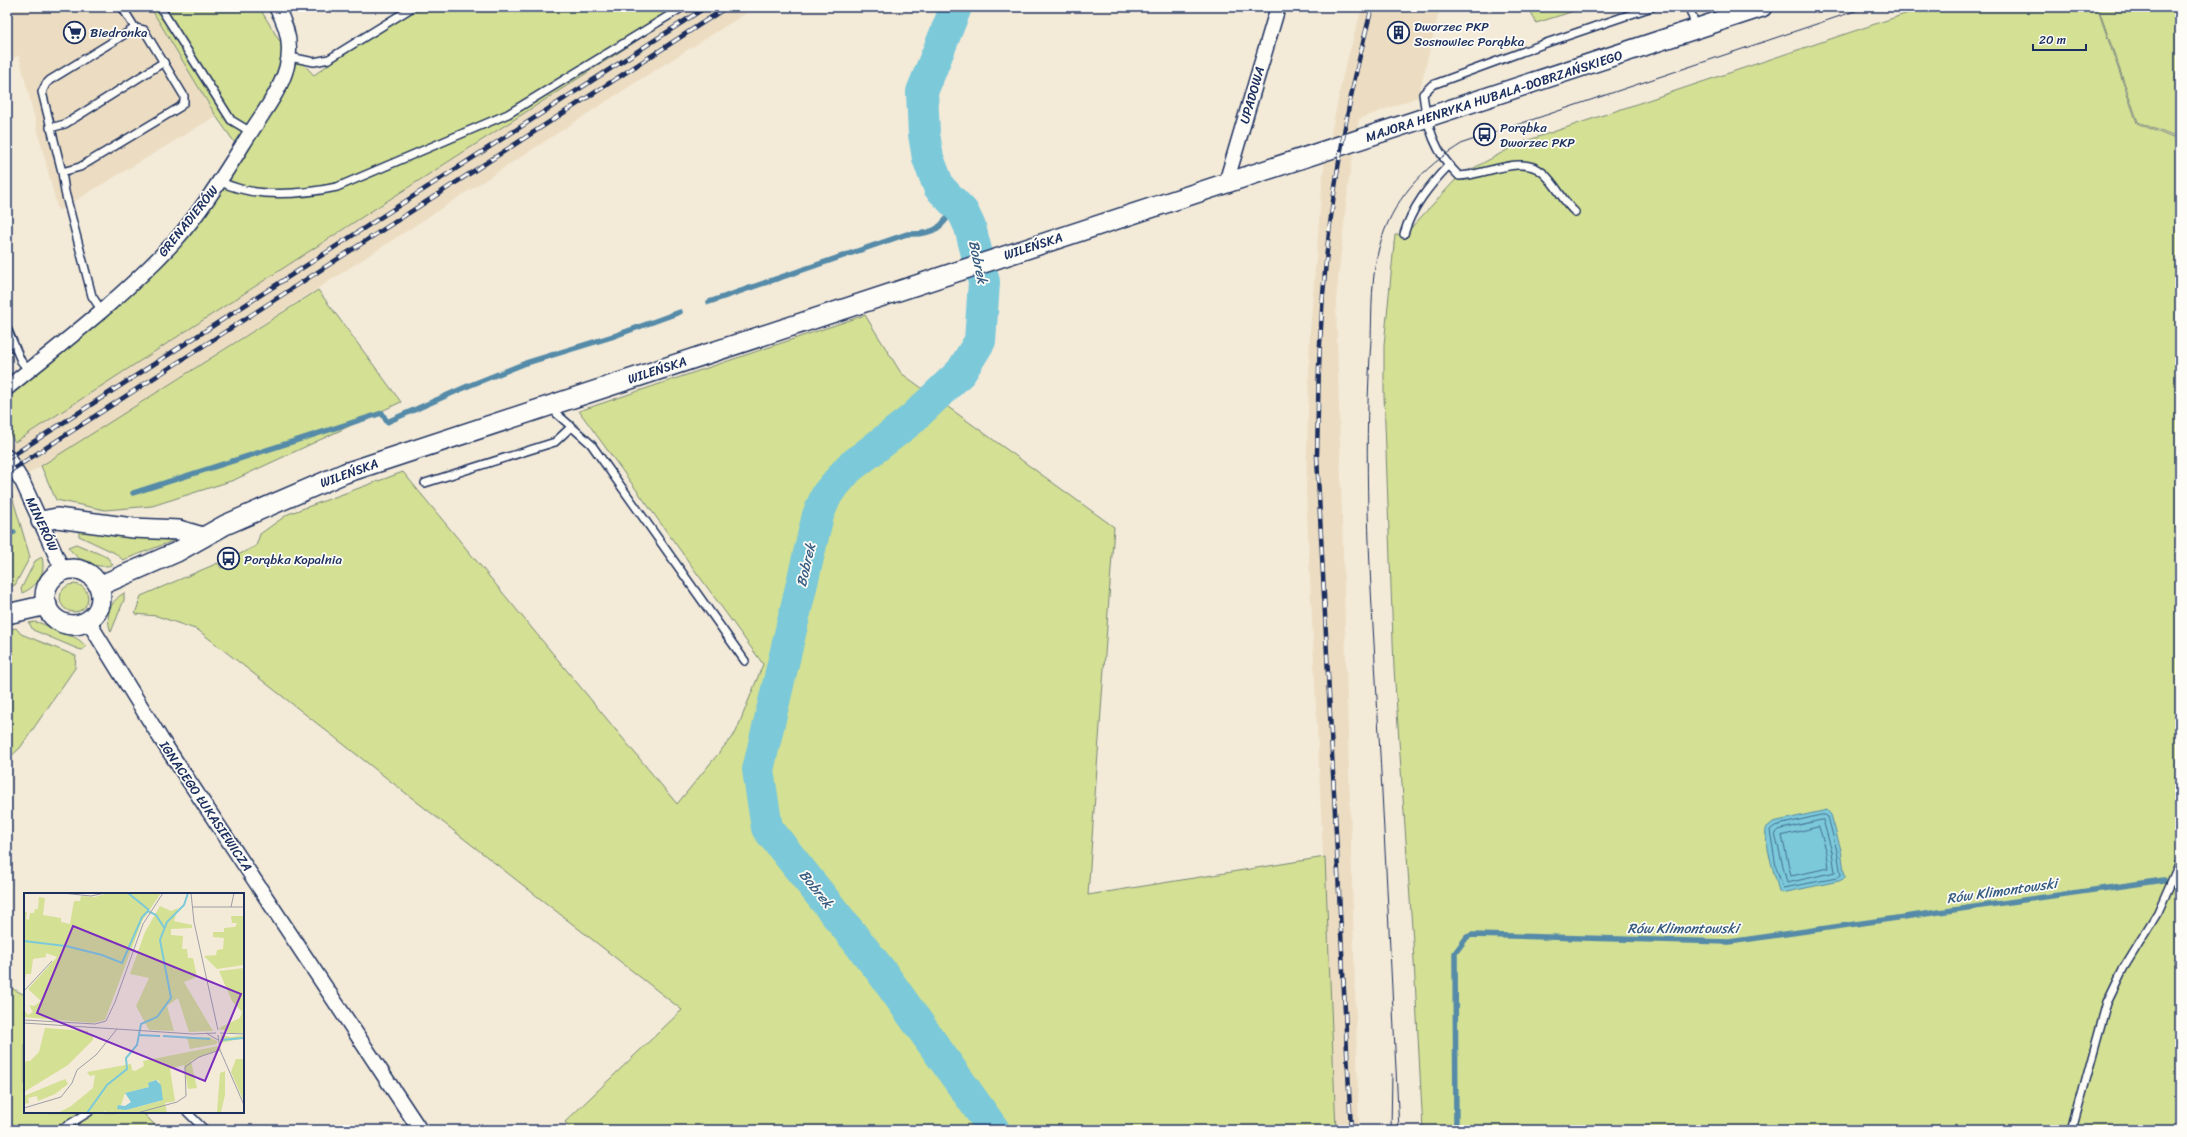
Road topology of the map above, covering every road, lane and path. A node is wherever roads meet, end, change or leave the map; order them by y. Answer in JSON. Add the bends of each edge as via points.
{"nodes":[{"id":1,"x":122,"y":7,"type":"edge"},
{"id":2,"x":160,"y":7,"type":"edge"},
{"id":3,"x":276,"y":7,"type":"edge"},
{"id":4,"x":413,"y":7,"type":"edge"},
{"id":5,"x":682,"y":7,"type":"edge"},
{"id":6,"x":1278,"y":7,"type":"edge"},
{"id":7,"x":1652,"y":7,"type":"edge"},
{"id":8,"x":1689,"y":7,"type":"edge"},
{"id":9,"x":1762,"y":7,"type":"edge"},
{"id":10,"x":135,"y":28,"type":"junction"},
{"id":11,"x":1697,"y":29,"type":"junction"},
{"id":12,"x":290,"y":57,"type":"junction"},
{"id":13,"x":164,"y":62,"type":"junction"},
{"id":14,"x":1426,"y":119,"type":"junction"},
{"id":15,"x":50,"y":128,"type":"junction"},
{"id":16,"x":251,"y":132,"type":"junction"},
{"id":17,"x":1448,"y":166,"type":"junction"},
{"id":18,"x":62,"y":172,"type":"junction"},
{"id":19,"x":219,"y":181,"type":"junction"},
{"id":20,"x":1226,"y":183,"type":"junction"},
{"id":21,"x":1575,"y":212,"type":"dead end"},
{"id":22,"x":1404,"y":234,"type":"dead end"},
{"id":23,"x":102,"y":311,"type":"junction"},
{"id":24,"x":7,"y":328,"type":"edge"},
{"id":25,"x":29,"y":371,"type":"junction"},
{"id":26,"x":7,"y":388,"type":"edge"},
{"id":27,"x":553,"y":404,"type":"junction"},
{"id":28,"x":570,"y":428,"type":"junction"},
{"id":29,"x":7,"y":457,"type":"edge"},
{"id":30,"x":425,"y":483,"type":"dead end"},
{"id":31,"x":41,"y":521,"type":"junction"},
{"id":32,"x":203,"y":537,"type":"junction"},
{"id":33,"x":63,"y":571,"type":"junction"},
{"id":34,"x":99,"y":586,"type":"junction"},
{"id":35,"x":47,"y":605,"type":"junction"},
{"id":36,"x":7,"y":614,"type":"edge"},
{"id":37,"x":88,"y":621,"type":"junction"},
{"id":38,"x":745,"y":661,"type":"dead end"},
{"id":39,"x":2180,"y":862,"type":"edge"},
{"id":40,"x":87,"y":1113,"type":"edge"},
{"id":41,"x":187,"y":1113,"type":"edge"},
{"id":42,"x":60,"y":1130,"type":"edge"},
{"id":43,"x":205,"y":1130,"type":"edge"},
{"id":44,"x":420,"y":1130,"type":"edge"},
{"id":45,"x":2072,"y":1130,"type":"edge"}],
"edges":[{"from":1,"to":10,"type":"lane"},
{"from":2,"to":16,"type":"lane","via":[[231,120]]},
{"from":3,"to":12,"type":"street","name":"GRENADIERÓW","via":[[288,34],[291,45]]},
{"from":4,"to":12,"type":"lane","via":[[329,59],[314,62]]},
{"from":5,"to":19,"type":"lane","via":[[508,114],[337,187],[283,194],[236,190]]},
{"from":6,"to":20,"type":"street","name":"UPADOWA"},
{"from":7,"to":14,"type":"lane","via":[[1432,85],[1423,94]]},
{"from":8,"to":11,"type":"lane"},
{"from":9,"to":11,"type":"street","name":"MAJORA HENRYKA HUBALA-DOBRZAŃSKIEGO"},
{"from":10,"to":13,"type":"lane","via":[[144,30]]},
{"from":10,"to":15,"type":"lane","via":[[46,84],[42,97]]},
{"from":11,"to":14,"type":"street","name":"MAJORA HENRYKA HUBALA-DOBRZAŃSKIEGO"},
{"from":12,"to":16,"type":"street","name":"GRENADIERÓW","via":[[280,85]]},
{"from":13,"to":15,"type":"lane","via":[[65,124]]},
{"from":13,"to":18,"type":"lane","via":[[184,96],[184,102],[180,107],[80,167]]},
{"from":14,"to":17,"type":"lane","via":[[1436,147]]},
{"from":14,"to":20,"type":"street","name":"MAJORA HENRYKA HUBALA-DOBRZAŃSKIEGO"},
{"from":15,"to":18,"type":"lane"},
{"from":16,"to":19,"type":"street","name":"GRENADIERÓW"},
{"from":17,"to":21,"type":"lane","via":[[1459,176],[1479,175],[1521,164],[1533,165],[1543,172],[1565,204]]},
{"from":17,"to":22,"type":"lane","via":[[1418,203]]},
{"from":18,"to":23,"type":"lane","via":[[92,296]]},
{"from":19,"to":23,"type":"street","name":"GRENADIERÓW","via":[[175,241]]},
{"from":20,"to":27,"type":"street","name":"WILEŃSKA"},
{"from":23,"to":25,"type":"street","name":"GRENADIERÓW"},
{"from":24,"to":25,"type":"lane","via":[[21,361]]},
{"from":25,"to":26,"type":"street","name":"GRENADIERÓW"},
{"from":27,"to":28,"type":"lane","via":[[557,414]]},
{"from":27,"to":32,"type":"street","name":"WILEŃSKA","via":[[345,473],[276,501]]},
{"from":28,"to":30,"type":"lane","via":[[554,442]]},
{"from":28,"to":38,"type":"lane","via":[[591,444]]},
{"from":29,"to":31,"type":"street","name":"MINERÓW"},
{"from":31,"to":32,"type":"street","via":[[57,518],[133,528],[179,530]]},
{"from":31,"to":33,"type":"street","name":"MINERÓW"},
{"from":32,"to":34,"type":"street","name":"WILEŃSKA","via":[[176,552]]},
{"from":33,"to":34,"type":"street","via":[[88,573]]},
{"from":33,"to":35,"type":"street","via":[[50,582],[47,589]]},
{"from":34,"to":37,"type":"street","via":[[100,606]]},
{"from":35,"to":36,"type":"street"},
{"from":35,"to":37,"type":"street","via":[[56,619],[64,623],[72,625]]},
{"from":37,"to":44,"type":"street","name":"IGNACEGO ŁUKASIEWICZA","via":[[161,739]]},
{"from":39,"to":45,"type":"lane","via":[[2158,912],[2123,969],[2107,1002]]},
{"from":40,"to":42,"type":"lane"},
{"from":41,"to":43,"type":"lane"}]}
